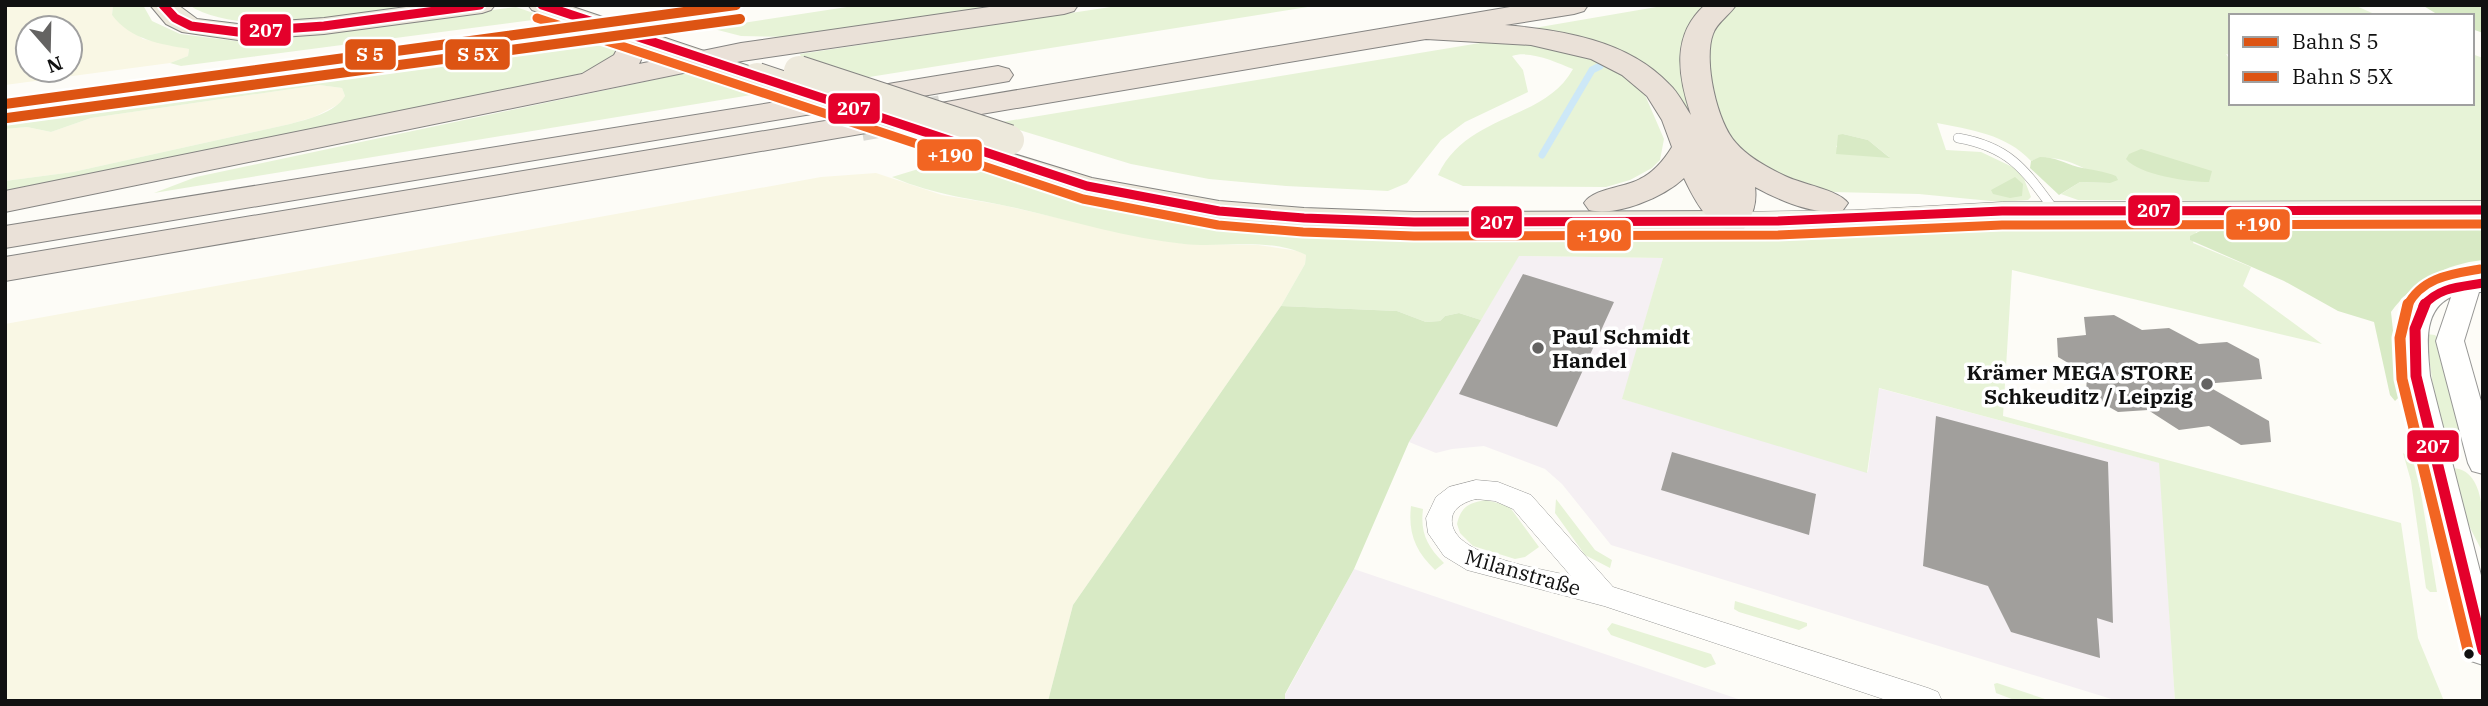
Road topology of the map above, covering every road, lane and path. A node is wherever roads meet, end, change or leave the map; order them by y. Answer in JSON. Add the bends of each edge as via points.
{"nodes":[{"id":1,"x":163,"y":5,"type":"edge"},
{"id":2,"x":482,"y":5,"type":"edge"},
{"id":3,"x":541,"y":5,"type":"edge"},
{"id":4,"x":600,"y":5,"type":"edge"},
{"id":5,"x":1064,"y":5,"type":"edge"},
{"id":6,"x":1574,"y":5,"type":"edge"},
{"id":7,"x":1722,"y":5,"type":"edge"},
{"id":8,"x":1423,"y":18,"type":"edge"},
{"id":9,"x":643,"y":46,"type":"junction"},
{"id":10,"x":699,"y":48,"type":"junction"},
{"id":11,"x":741,"y":52,"type":"junction"},
{"id":12,"x":573,"y":85,"type":"junction"},
{"id":13,"x":894,"y":92,"type":"dead end"},
{"id":14,"x":807,"y":106,"type":"dead end"},
{"id":15,"x":952,"y":110,"type":"tunnel mouth"},
{"id":16,"x":861,"y":125,"type":"tunnel mouth"},
{"id":17,"x":1958,"y":138,"type":"dead end"},
{"id":18,"x":1704,"y":147,"type":"junction"},
{"id":19,"x":5,"y":202,"type":"edge"},
{"id":20,"x":1601,"y":203,"type":"junction"},
{"id":21,"x":1831,"y":203,"type":"junction"},
{"id":22,"x":1728,"y":209,"type":"junction"},
{"id":23,"x":2002,"y":211,"type":"junction"},
{"id":24,"x":2055,"y":211,"type":"junction"},
{"id":25,"x":2483,"y":211,"type":"edge"},
{"id":26,"x":5,"y":237,"type":"edge"},
{"id":27,"x":5,"y":269,"type":"edge"},
{"id":28,"x":2475,"y":285,"type":"edge"},
{"id":29,"x":2483,"y":463,"type":"edge"},
{"id":30,"x":1604,"y":594,"type":"junction"},
{"id":31,"x":2483,"y":651,"type":"edge"},
{"id":32,"x":1928,"y":701,"type":"edge"}],
"edges":[{"from":1,"to":2,"type":"main road","via":[[191,26],[238,32]]},
{"from":3,"to":9,"type":"main road"},
{"from":4,"to":10,"type":"main road"},
{"from":5,"to":11,"type":"highway"},
{"from":6,"to":8,"type":"highway"},
{"from":7,"to":18,"type":"highway","via":[[1700,26],[1693,42]]},
{"from":8,"to":13,"type":"highway"},
{"from":8,"to":15,"type":"highway"},
{"from":8,"to":18,"type":"highway","via":[[1555,39],[1613,58],[1652,82]]},
{"from":9,"to":10,"type":"main road"},
{"from":9,"to":12,"type":"highway","via":[[614,69]]},
{"from":10,"to":11,"type":"highway"},
{"from":10,"to":12,"type":"highway"},
{"from":10,"to":22,"type":"main road","bridge":true,"via":[[757,78],[965,148],[1087,186],[1219,211],[1413,222]]},
{"from":11,"to":20,"type":"main road","bridge":true,"via":[[1009,140],[1147,178],[1275,197]]},
{"from":12,"to":19,"type":"highway"},
{"from":14,"to":26,"type":"highway"},
{"from":16,"to":27,"type":"highway"},
{"from":17,"to":24,"type":"lane","via":[[2000,148],[2019,162]]},
{"from":18,"to":20,"type":"highway","via":[[1665,178]]},
{"from":18,"to":21,"type":"highway","via":[[1778,187]]},
{"from":18,"to":22,"type":"highway","via":[[1704,189]]},
{"from":20,"to":22,"type":"main road"},
{"from":21,"to":22,"type":"main road"},
{"from":21,"to":23,"type":"main road"},
{"from":22,"to":23,"type":"main road","via":[[1855,219]]},
{"from":23,"to":24,"type":"main road"},
{"from":24,"to":25,"type":"main road"},
{"from":28,"to":29,"type":"street","via":[[2452,321],[2450,341]]},
{"from":28,"to":31,"type":"street","via":[[2436,293],[2421,310],[2413,331],[2416,376]]},
{"from":30,"to":30,"type":"street","name":"Milanstraße","via":[[1522,502],[1509,494],[1485,488],[1462,491],[1441,509],[1440,534],[1460,556]]},
{"from":30,"to":32,"type":"street","name":"Milanstraße"}]}
